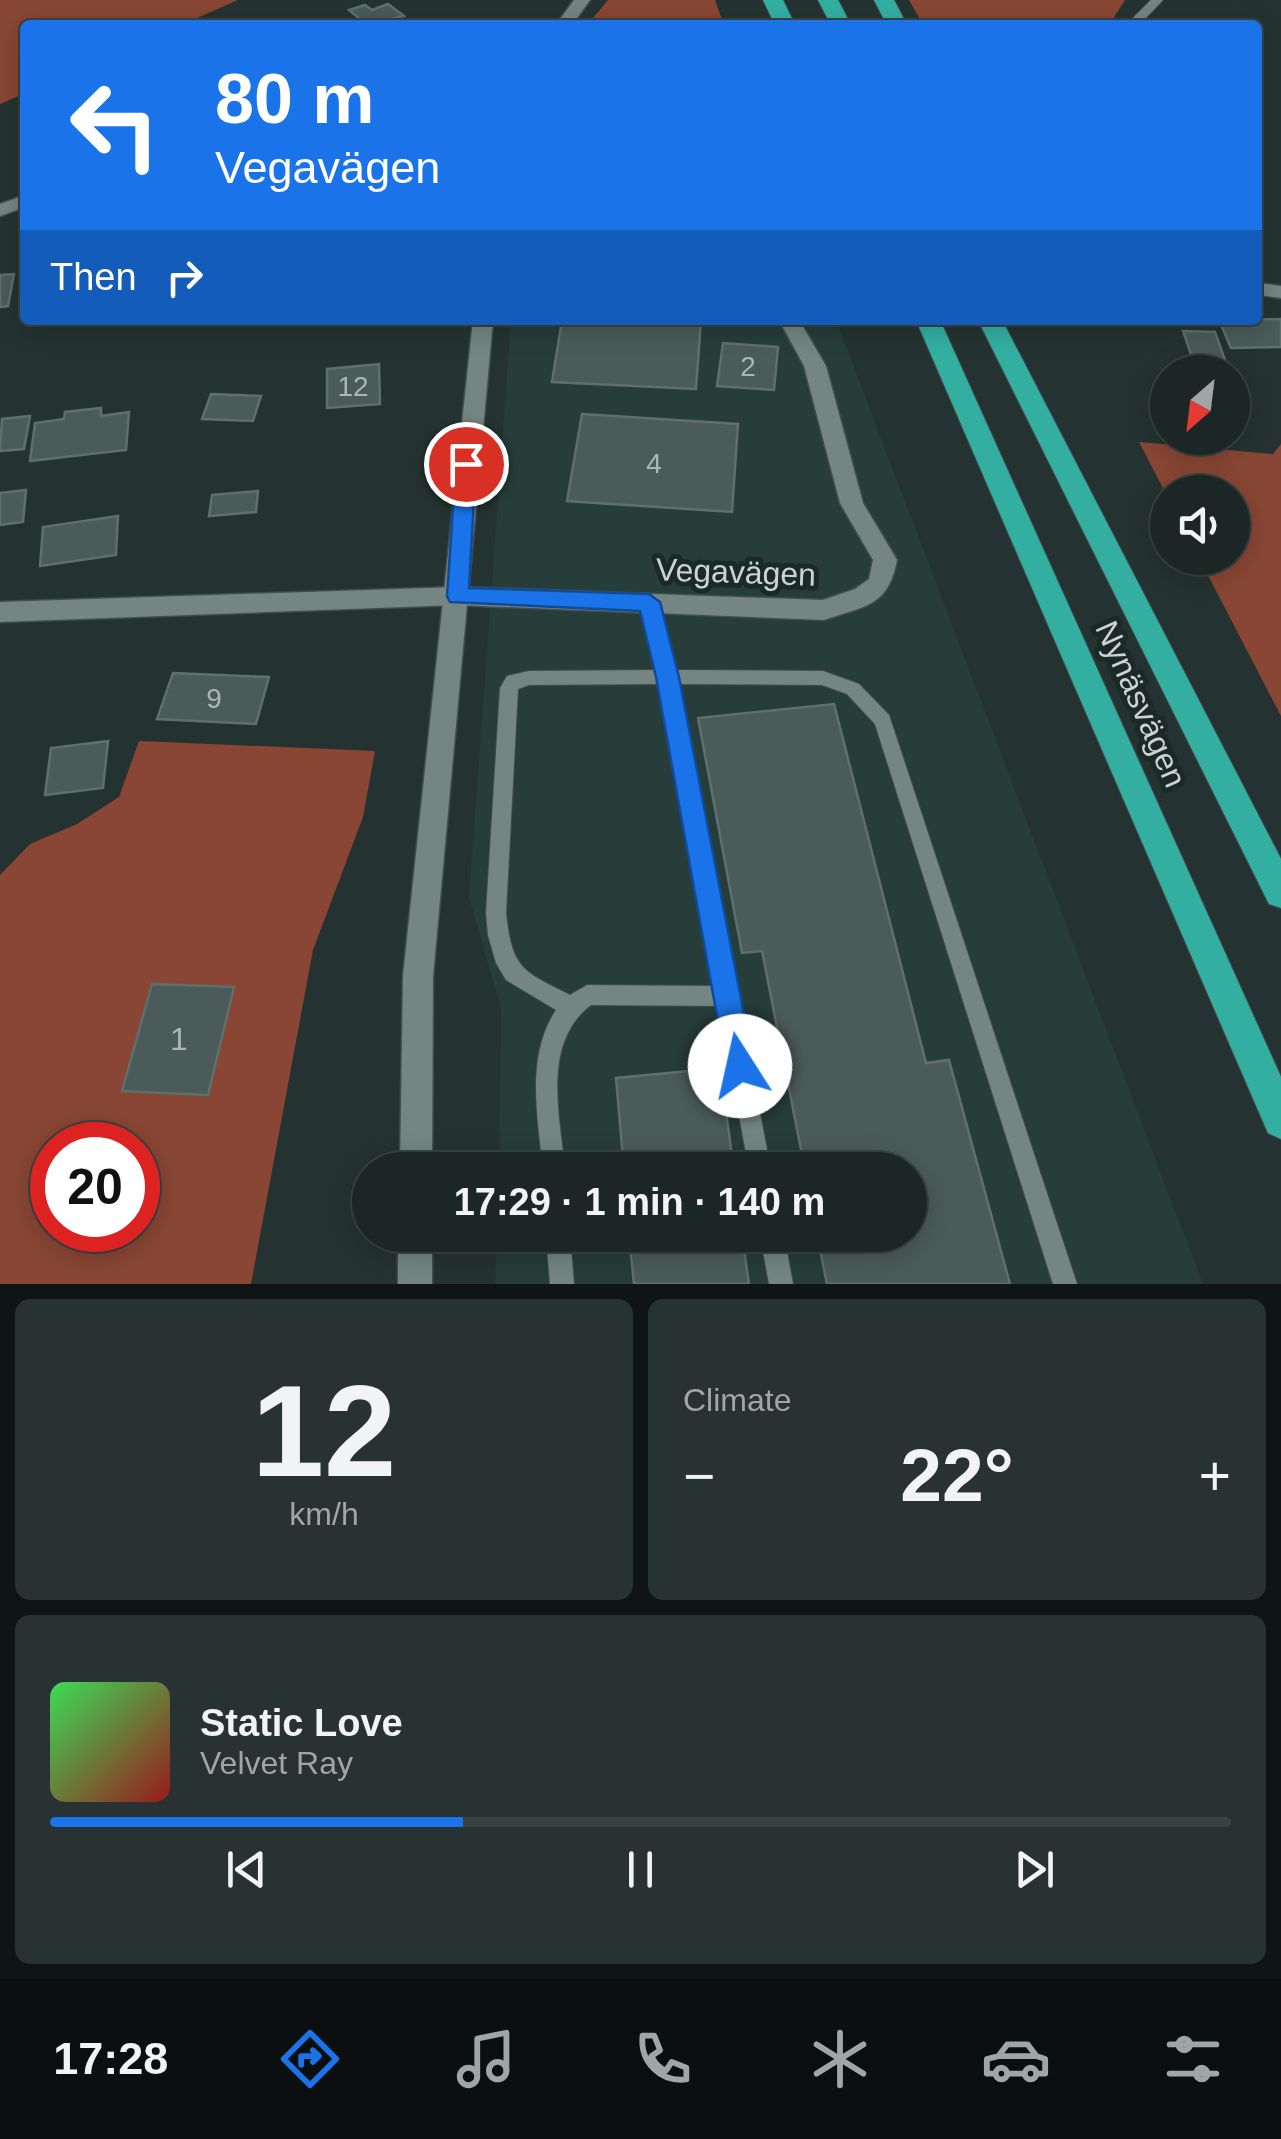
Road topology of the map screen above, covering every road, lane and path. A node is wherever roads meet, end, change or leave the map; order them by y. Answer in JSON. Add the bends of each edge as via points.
{"nodes":[{"id":1,"x":582,"y":0,"type":"edge"},
{"id":2,"x":1157,"y":0,"type":"edge"},
{"id":3,"x":567,"y":20,"type":"edge"},
{"id":4,"x":1137,"y":20,"type":"edge"},
{"id":5,"x":482,"y":325,"type":"edge"},
{"id":6,"x":792,"y":325,"type":"edge"},
{"id":7,"x":930,"y":325,"type":"edge"},
{"id":8,"x":993,"y":325,"type":"edge"},
{"id":9,"x":1016,"y":325,"type":"edge"},
{"id":10,"x":1051,"y":441,"type":"junction"},
{"id":11,"x":458,"y":596,"type":"junction"},
{"id":12,"x":649,"y":602,"type":"junction"},
{"id":13,"x":0,"y":612,"type":"edge"},
{"id":14,"x":668,"y":677,"type":"junction"},
{"id":15,"x":1281,"y":893,"type":"edge"},
{"id":16,"x":728,"y":996,"type":"junction"},
{"id":17,"x":568,"y":1005,"type":"junction"},
{"id":18,"x":1275,"y":1107,"type":"edge"},
{"id":19,"x":416,"y":1152,"type":"edge"},
{"id":20,"x":553,"y":1152,"type":"edge"},
{"id":21,"x":757,"y":1152,"type":"edge"},
{"id":22,"x":415,"y":1252,"type":"edge"},
{"id":23,"x":559,"y":1252,"type":"edge"},
{"id":24,"x":775,"y":1252,"type":"edge"},
{"id":25,"x":415,"y":1284,"type":"edge"},
{"id":26,"x":562,"y":1284,"type":"edge"},
{"id":27,"x":781,"y":1284,"type":"edge"},
{"id":28,"x":1065,"y":1284,"type":"edge"}],
"edges":[{"from":1,"to":3,"type":"street"},
{"from":2,"to":4,"type":"lane"},
{"from":5,"to":11,"type":"street"},
{"from":6,"to":12,"type":"street","name":"Vegavägen","via":[[815,366],[852,503],[884,560],[880,584],[824,610]]},
{"from":7,"to":18,"type":"highway","name":"Nynäsvägen"},
{"from":8,"to":10,"type":"highway","name":"Nynäsvägen"},
{"from":9,"to":10,"type":"highway"},
{"from":10,"to":15,"type":"highway","name":"Nynäsvägen"},
{"from":11,"to":12,"type":"street","name":"Vegavägen"},
{"from":11,"to":13,"type":"street","name":"Vegavägen"},
{"from":11,"to":19,"type":"street","via":[[418,976]]},
{"from":12,"to":14,"type":"lane"},
{"from":14,"to":16,"type":"lane"},
{"from":14,"to":17,"type":"lane","via":[[530,678],[510,688],[498,950],[512,975]]},
{"from":14,"to":28,"type":"lane","via":[[822,678],[853,689],[883,720]]},
{"from":16,"to":17,"type":"lane","via":[[588,995]]},
{"from":16,"to":21,"type":"lane"},
{"from":17,"to":20,"type":"lane","via":[[547,1063]]},
{"from":22,"to":25,"type":"street"},
{"from":23,"to":26,"type":"lane"},
{"from":24,"to":27,"type":"lane"}]}
